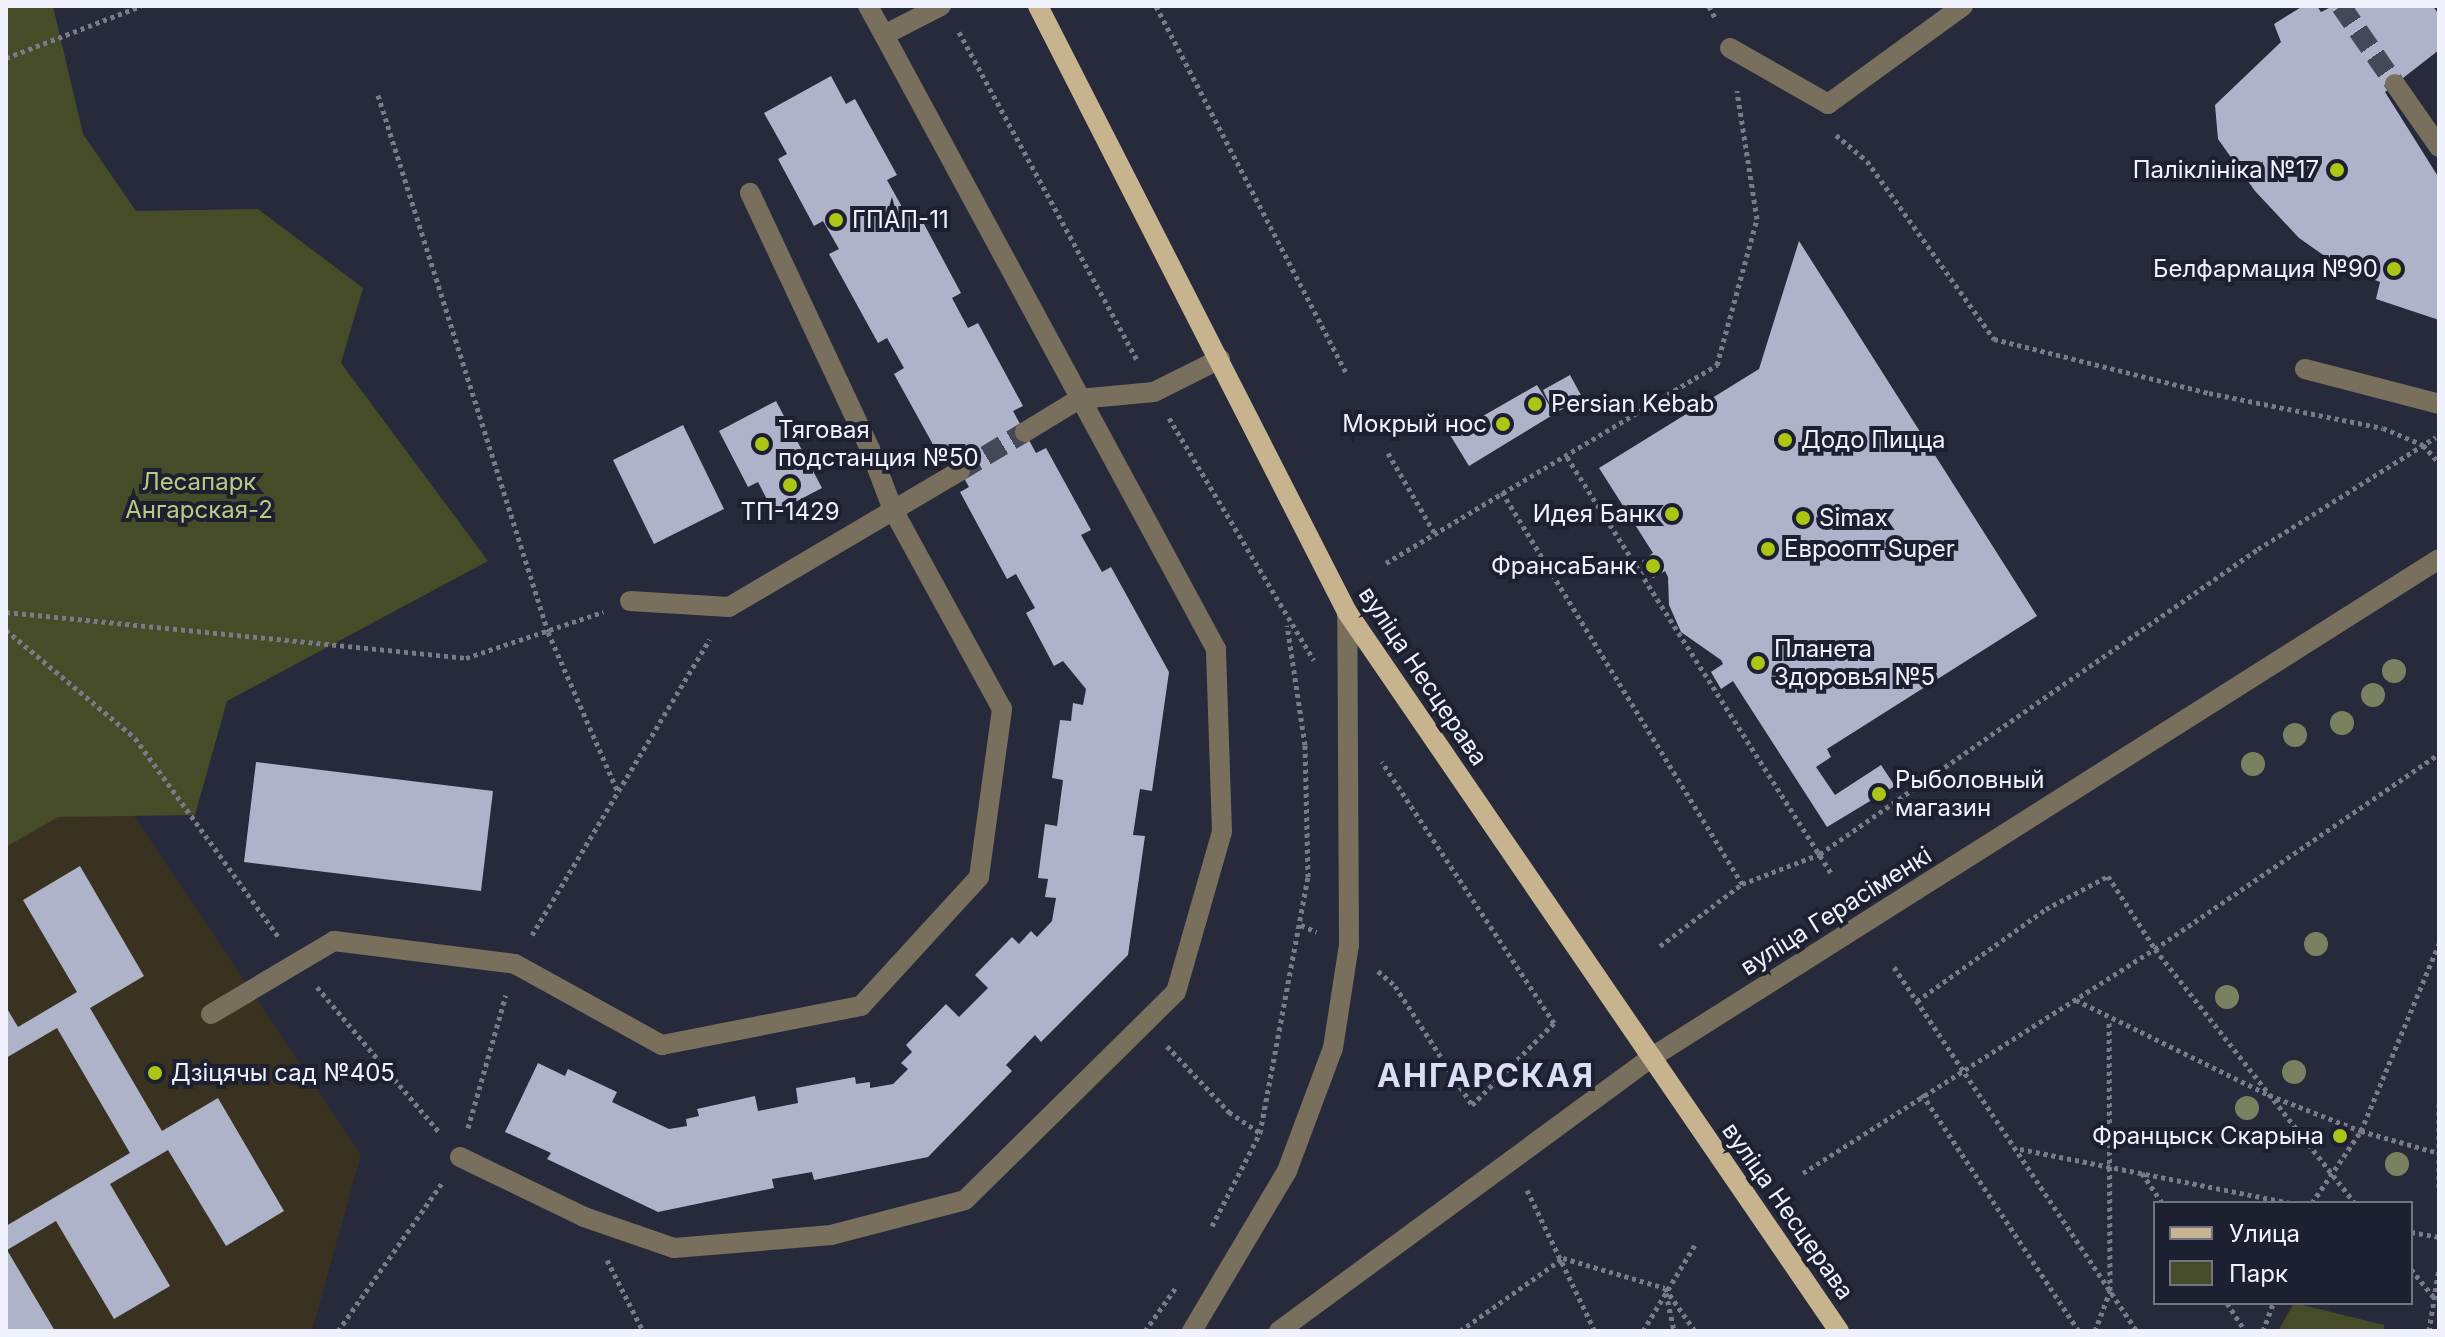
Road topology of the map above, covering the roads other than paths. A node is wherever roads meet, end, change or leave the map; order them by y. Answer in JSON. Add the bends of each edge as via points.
{"nodes":[{"id":1,"x":868,"y":6,"type":"edge"},
{"id":2,"x":1038,"y":6,"type":"edge"},
{"id":3,"x":1963,"y":6,"type":"edge"},
{"id":4,"x":947,"y":13,"type":"edge"},
{"id":5,"x":884,"y":35,"type":"junction"},
{"id":6,"x":1730,"y":48,"type":"dead end"},
{"id":7,"x":2395,"y":84,"type":"tunnel mouth"},
{"id":8,"x":2439,"y":147,"type":"edge"},
{"id":9,"x":750,"y":193,"type":"dead end"},
{"id":10,"x":1220,"y":359,"type":"junction"},
{"id":11,"x":2305,"y":369,"type":"dead end"},
{"id":12,"x":1079,"y":399,"type":"junction"},
{"id":13,"x":2439,"y":404,"type":"edge"},
{"id":14,"x":1025,"y":432,"type":"tunnel mouth"},
{"id":15,"x":960,"y":471,"type":"tunnel mouth"},
{"id":16,"x":893,"y":510,"type":"junction"},
{"id":17,"x":2439,"y":559,"type":"edge"},
{"id":18,"x":630,"y":601,"type":"road end"},
{"id":19,"x":1347,"y":612,"type":"junction"},
{"id":20,"x":211,"y":1014,"type":"dead end"},
{"id":21,"x":1649,"y":1059,"type":"junction"},
{"id":22,"x":460,"y":1157,"type":"road end"},
{"id":23,"x":1192,"y":1331,"type":"edge"},
{"id":24,"x":1279,"y":1331,"type":"edge"},
{"id":25,"x":1839,"y":1331,"type":"edge"}],
"edges":[{"from":1,"to":5,"type":"street"},
{"from":2,"to":10,"type":"main road","name":"вуліца Несцерава"},
{"from":3,"to":6,"type":"street","via":[[1828,104]]},
{"from":4,"to":5,"type":"street"},
{"from":5,"to":12,"type":"street"},
{"from":7,"to":8,"type":"street"},
{"from":9,"to":16,"type":"street","via":[[870,449]]},
{"from":10,"to":12,"type":"street","via":[[1154,392]]},
{"from":10,"to":19,"type":"main road","name":"вуліца Несцерава"},
{"from":11,"to":13,"type":"street"},
{"from":12,"to":14,"type":"street"},
{"from":12,"to":22,"type":"street","via":[[1216,649],[1222,832],[1176,992],[965,1200],[831,1235],[674,1248],[584,1217]]},
{"from":15,"to":16,"type":"street"},
{"from":16,"to":18,"type":"street","via":[[729,607]]},
{"from":16,"to":20,"type":"street","via":[[1002,709],[979,877],[861,1006],[662,1045],[515,964],[334,941]]},
{"from":17,"to":21,"type":"street","name":"вуліца Герасіменкі"},
{"from":19,"to":21,"type":"main road","name":"вуліца Несцерава"},
{"from":19,"to":23,"type":"street","via":[[1349,945],[1333,1048],[1287,1171]]},
{"from":21,"to":24,"type":"street","name":"вуліца Герасіменкі"},
{"from":21,"to":25,"type":"main road","name":"вуліца Несцерава"}]}
